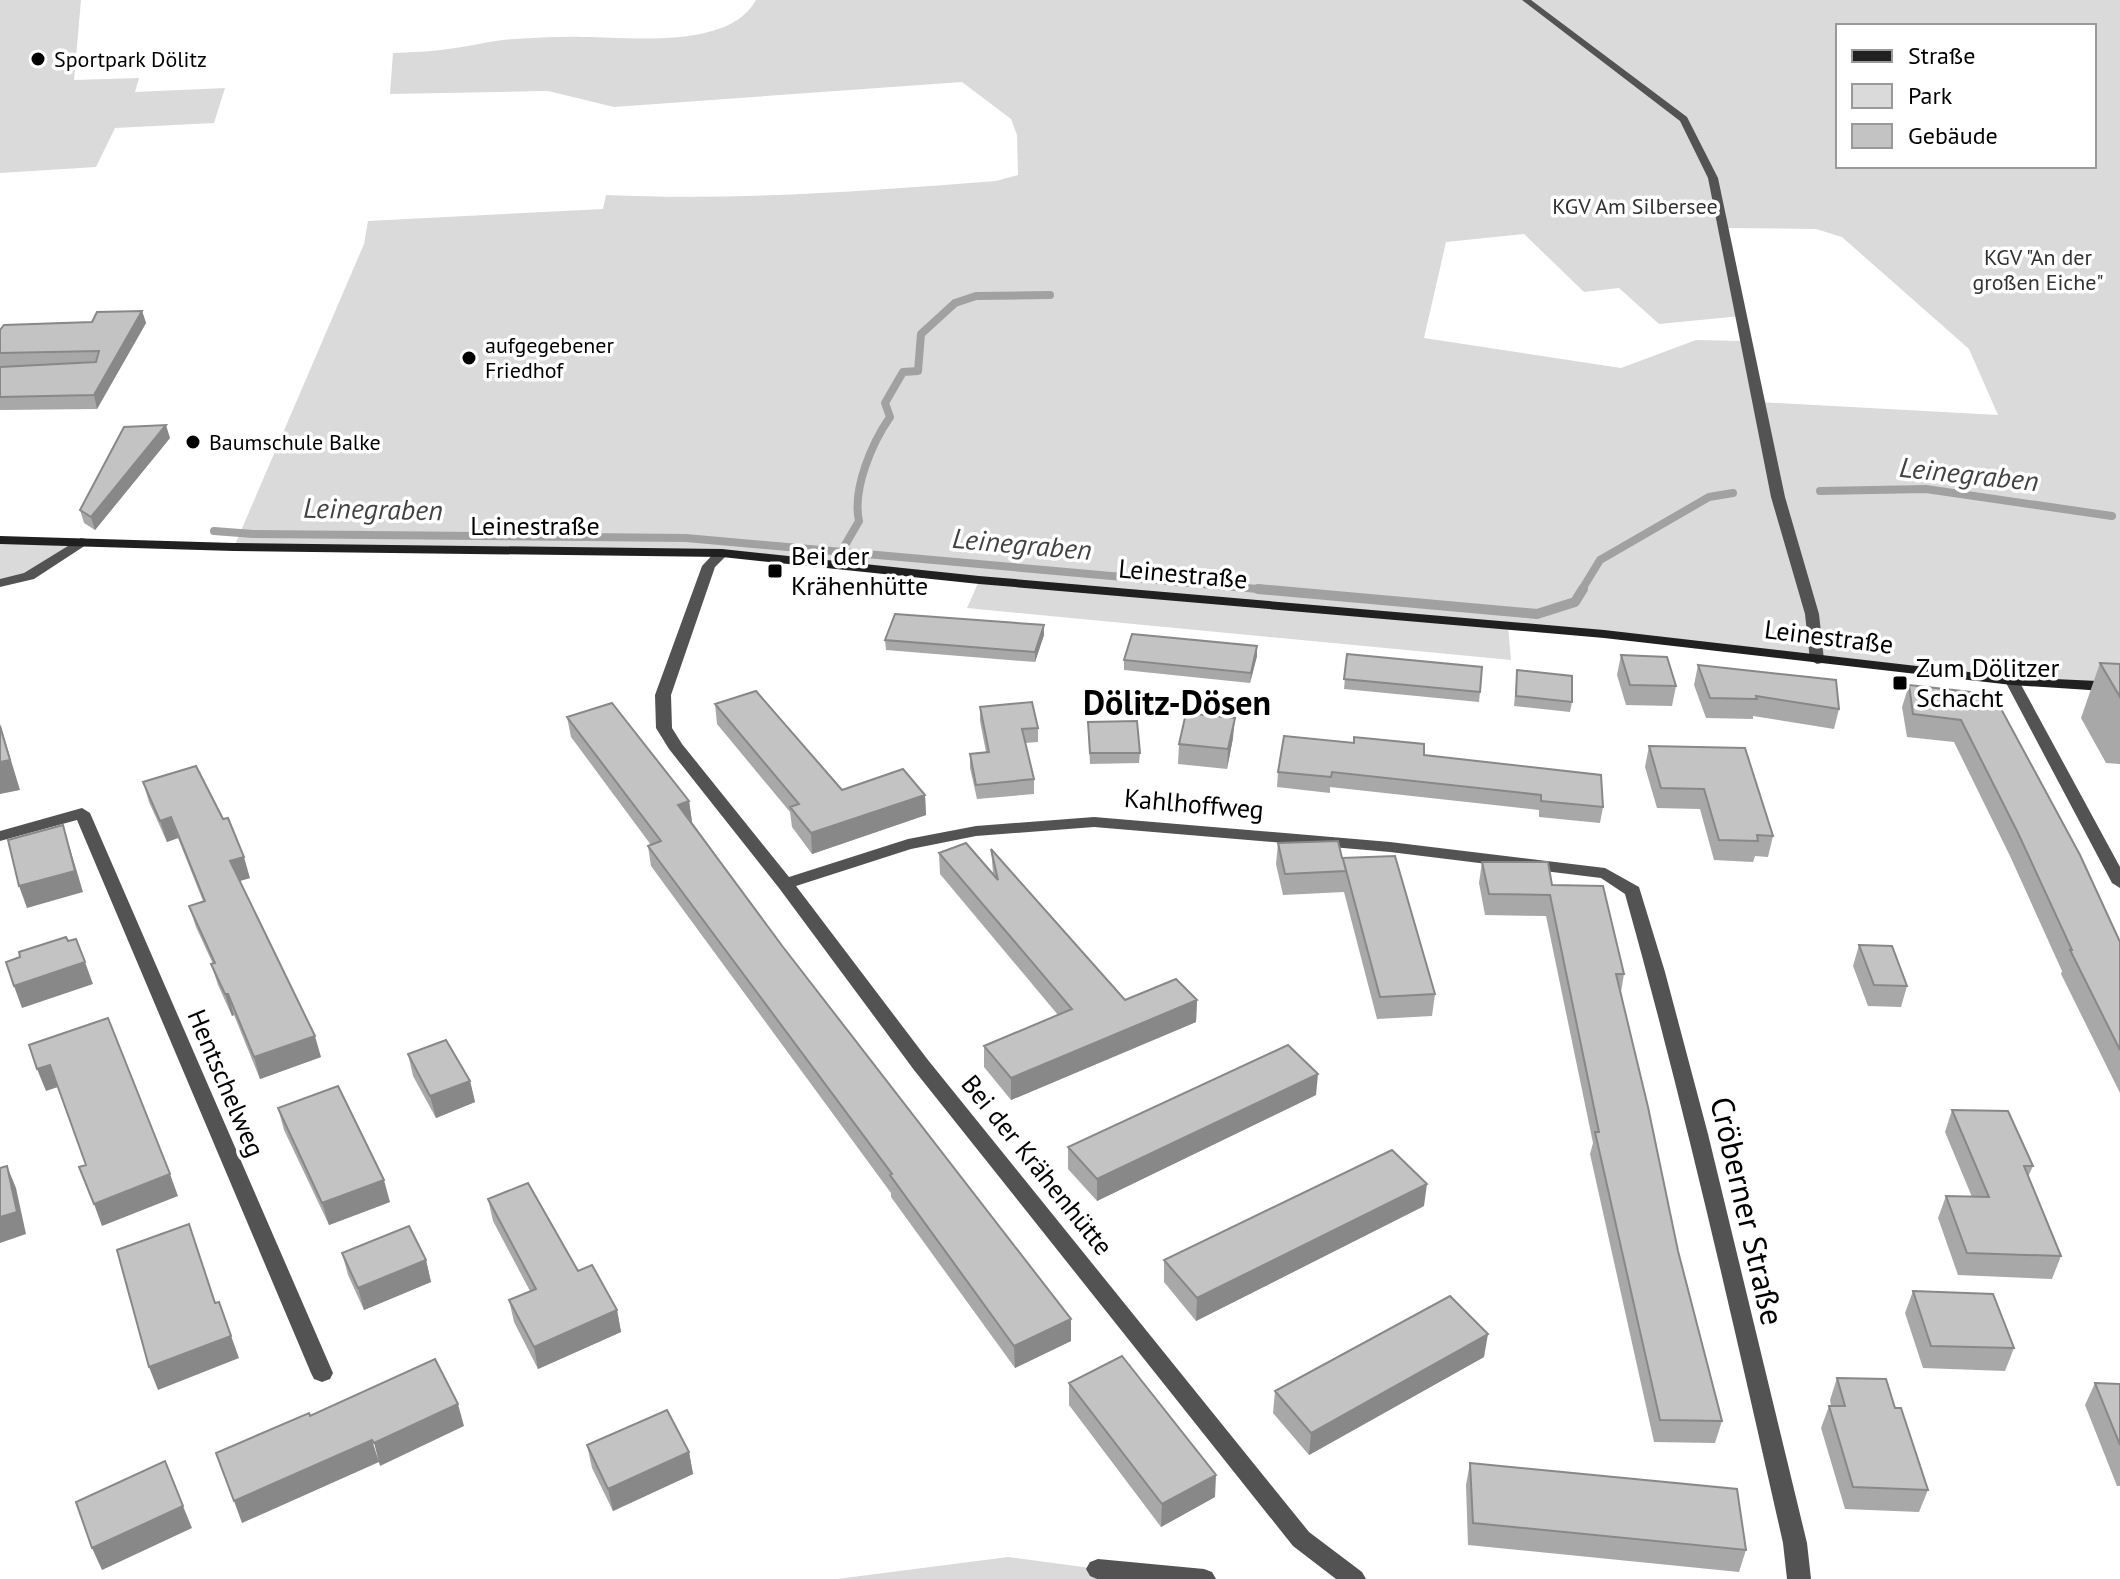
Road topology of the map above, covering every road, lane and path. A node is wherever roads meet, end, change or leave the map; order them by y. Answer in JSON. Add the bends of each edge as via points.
{"nodes":[{"id":1,"x":1526,"y":0,"type":"edge"},
{"id":2,"x":0,"y":540,"type":"edge"},
{"id":3,"x":81,"y":542,"type":"junction"},
{"id":4,"x":722,"y":553,"type":"junction"},
{"id":5,"x":0,"y":583,"type":"edge"},
{"id":6,"x":1817,"y":660,"type":"junction"},
{"id":7,"x":2012,"y":681,"type":"junction"},
{"id":8,"x":2120,"y":687,"type":"edge"},
{"id":9,"x":0,"y":836,"type":"edge"},
{"id":10,"x":1605,"y":873,"type":"joint"},
{"id":11,"x":2120,"y":883,"type":"edge"},
{"id":12,"x":785,"y":884,"type":"junction"},
{"id":13,"x":322,"y":1373,"type":"dead end"},
{"id":14,"x":1098,"y":1569,"type":"dead end"},
{"id":15,"x":1204,"y":1579,"type":"edge"},
{"id":16,"x":1354,"y":1579,"type":"edge"},
{"id":17,"x":1799,"y":1579,"type":"edge"}],
"edges":[{"from":1,"to":6,"type":"street","via":[[1684,119],[1713,178],[1778,497],[1812,614]]},
{"from":2,"to":3,"type":"main road","name":"Leinestraße"},
{"from":3,"to":4,"type":"main road","name":"Leinestraße"},
{"from":3,"to":5,"type":"street","via":[[29,576]]},
{"from":4,"to":6,"type":"main road","name":"Leinestraße","via":[[1604,634]]},
{"from":4,"to":12,"type":"street","name":"Bei der Krähenhütte","via":[[709,566],[663,695],[664,728]]},
{"from":6,"to":7,"type":"main road","name":"Leinestraße"},
{"from":7,"to":8,"type":"main road","name":"Leinestraße"},
{"from":7,"to":11,"type":"street"},
{"from":9,"to":13,"type":"street","name":"Hentschelweg","via":[[82,813]]},
{"from":10,"to":12,"type":"street","name":"Kahlhoffweg","via":[[1390,847],[1094,822],[976,831],[908,844]]},
{"from":10,"to":17,"type":"street","name":"Cröberner Straße","via":[[1633,891],[1665,999],[1795,1543]]},
{"from":12,"to":16,"type":"street","name":"Bei der Krähenhütte","via":[[921,1065],[1301,1539]]},
{"from":14,"to":15,"type":"street"}]}
